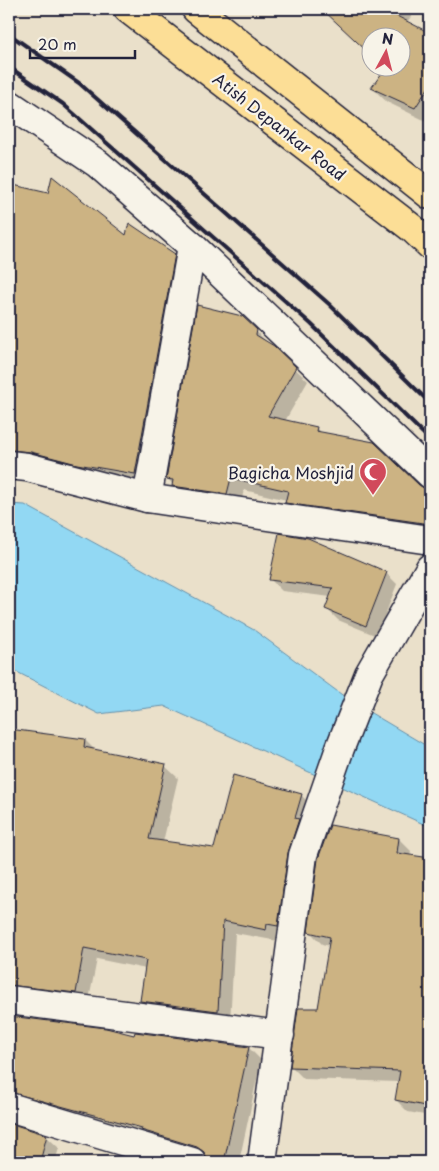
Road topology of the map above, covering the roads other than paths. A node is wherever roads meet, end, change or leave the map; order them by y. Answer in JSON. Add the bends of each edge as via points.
{"nodes":[{"id":1,"x":128,"y":9,"type":"edge"},
{"id":2,"x":196,"y":9,"type":"edge"},
{"id":3,"x":9,"y":104,"type":"edge"},
{"id":4,"x":430,"y":195,"type":"edge"},
{"id":5,"x":422,"y":237,"type":"edge"},
{"id":6,"x":192,"y":246,"type":"junction"},
{"id":7,"x":430,"y":251,"type":"edge"},
{"id":8,"x":9,"y":466,"type":"edge"},
{"id":9,"x":430,"y":474,"type":"edge"},
{"id":10,"x":147,"y":498,"type":"junction"},
{"id":11,"x":430,"y":540,"type":"edge"},
{"id":12,"x":430,"y":568,"type":"edge"},
{"id":13,"x":9,"y":1000,"type":"edge"},
{"id":14,"x":280,"y":1035,"type":"junction"},
{"id":15,"x":9,"y":1108,"type":"edge"},
{"id":16,"x":192,"y":1162,"type":"edge"},
{"id":17,"x":262,"y":1162,"type":"edge"}],
"edges":[{"from":1,"to":5,"type":"main road","name":"Atish Depankar Road"},
{"from":2,"to":4,"type":"main road"},
{"from":3,"to":6,"type":"street","via":[[98,164]]},
{"from":5,"to":7,"type":"main road","name":"Atish Depankar Road"},
{"from":6,"to":9,"type":"street"},
{"from":6,"to":10,"type":"street"},
{"from":8,"to":10,"type":"street","via":[[27,466]]},
{"from":10,"to":11,"type":"street"},
{"from":12,"to":14,"type":"street","via":[[370,674],[303,855]]},
{"from":13,"to":14,"type":"street"},
{"from":14,"to":17,"type":"street"},
{"from":15,"to":16,"type":"street"}]}
